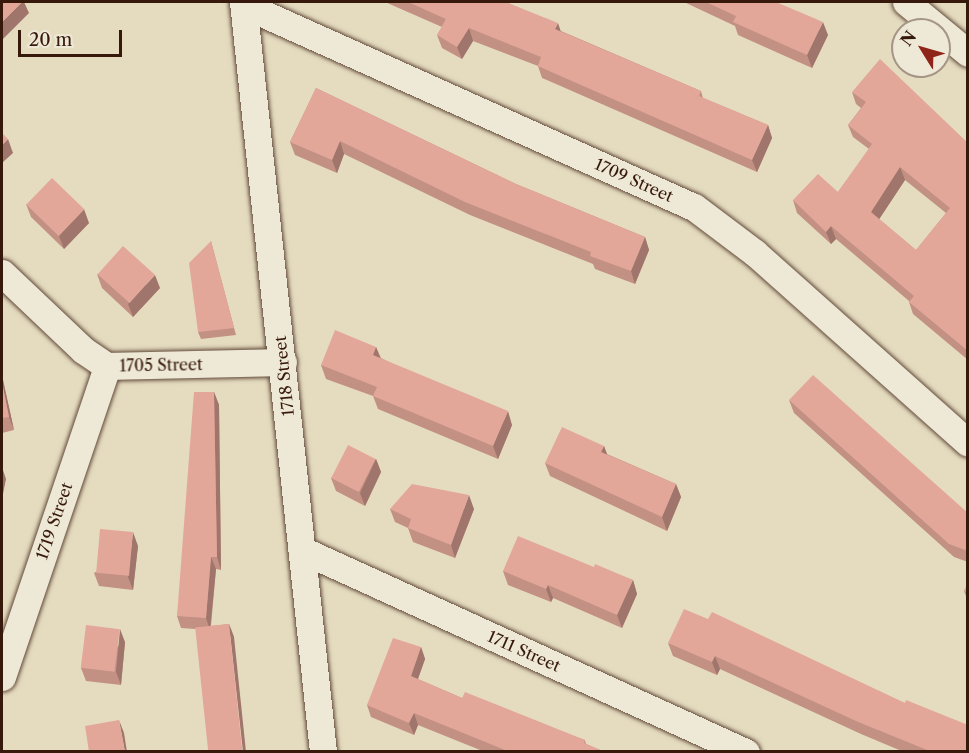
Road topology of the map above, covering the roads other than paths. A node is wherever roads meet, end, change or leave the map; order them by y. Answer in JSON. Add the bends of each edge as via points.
{"nodes":[{"id":1,"x":906,"y":2,"type":"edge"},
{"id":2,"x":243,"y":4,"type":"edge"},
{"id":3,"x":968,"y":53,"type":"edge"},
{"id":4,"x":2,"y":273,"type":"edge"},
{"id":5,"x":283,"y":362,"type":"junction"},
{"id":6,"x":107,"y":366,"type":"junction"},
{"id":7,"x":968,"y":442,"type":"edge"},
{"id":8,"x":302,"y":550,"type":"junction"},
{"id":9,"x":2,"y":677,"type":"edge"},
{"id":10,"x":323,"y":752,"type":"edge"},
{"id":11,"x":746,"y":752,"type":"edge"}],
"edges":[{"from":1,"to":3,"type":"street"},
{"from":2,"to":5,"type":"street","name":"1718 Street"},
{"from":2,"to":7,"type":"street","name":"1709 Street","via":[[694,207],[755,253]]},
{"from":4,"to":6,"type":"street","name":"1705 Street","via":[[83,350]]},
{"from":5,"to":6,"type":"street","name":"1705 Street"},
{"from":5,"to":8,"type":"street","name":"1718 Street"},
{"from":6,"to":9,"type":"street","name":"1719 Street"},
{"from":8,"to":10,"type":"street","name":"1718 Street"},
{"from":8,"to":11,"type":"street","name":"1711 Street"}]}
